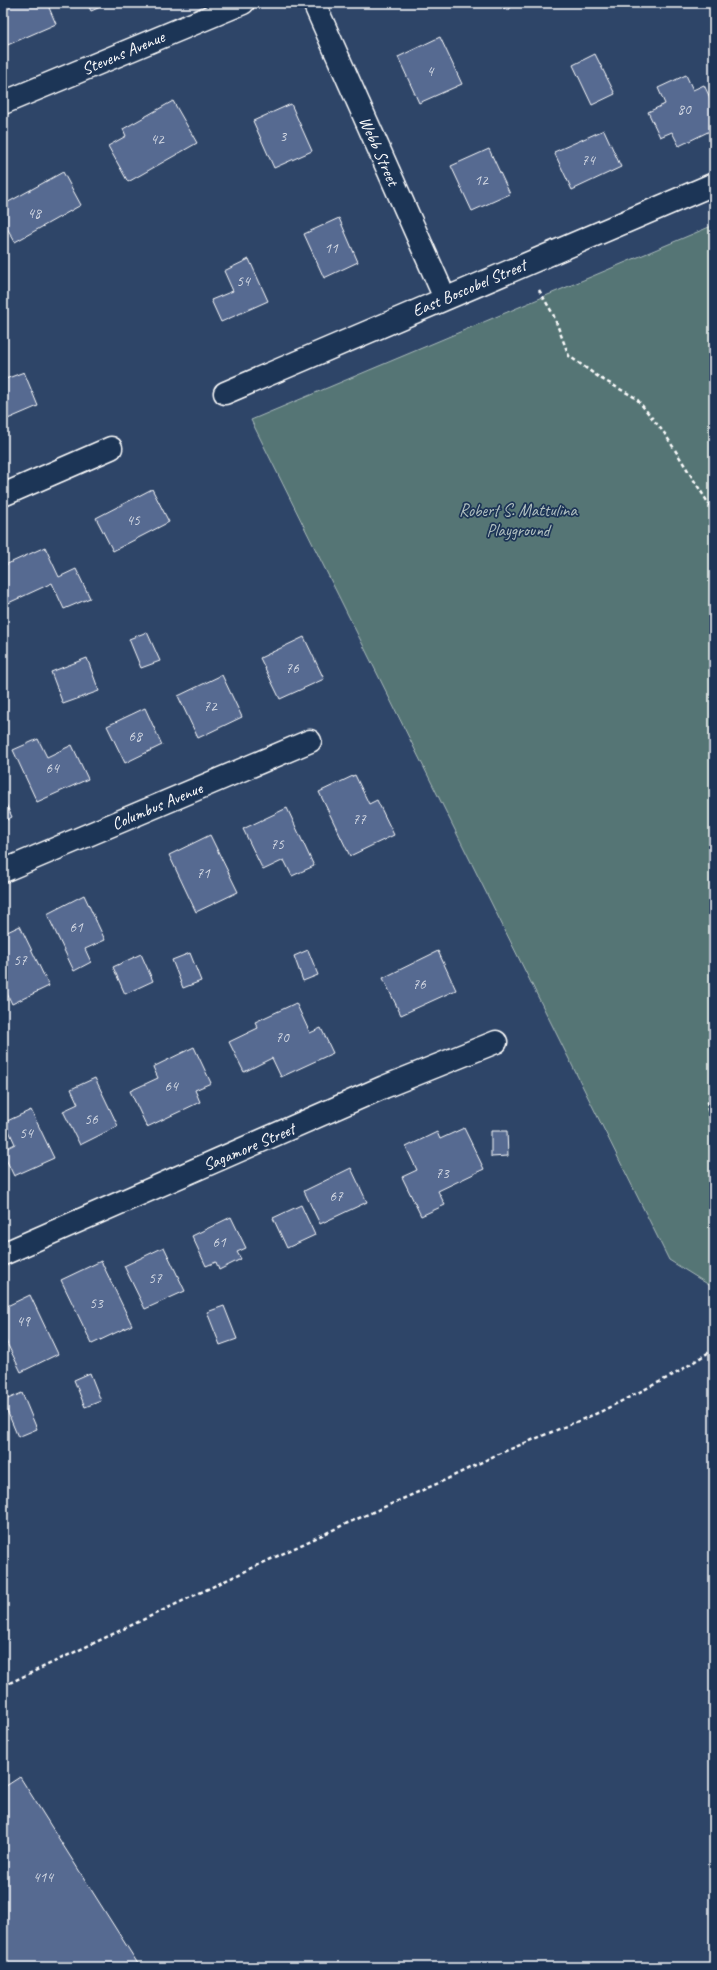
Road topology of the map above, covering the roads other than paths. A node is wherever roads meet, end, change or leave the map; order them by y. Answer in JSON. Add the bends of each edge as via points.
{"nodes":[{"id":1,"x":243,"y":3,"type":"edge"},
{"id":2,"x":314,"y":3,"type":"edge"},
{"id":3,"x":3,"y":103,"type":"edge"},
{"id":4,"x":714,"y":184,"type":"edge"},
{"id":5,"x":445,"y":298,"type":"junction"},
{"id":6,"x":225,"y":393,"type":"dead end"},
{"id":7,"x":111,"y":448,"type":"dead end"},
{"id":8,"x":3,"y":495,"type":"edge"},
{"id":9,"x":310,"y":741,"type":"dead end"},
{"id":10,"x":3,"y":871,"type":"edge"},
{"id":11,"x":496,"y":1042,"type":"dead end"},
{"id":12,"x":3,"y":1254,"type":"edge"}],
"edges":[{"from":1,"to":3,"type":"street","name":"Stevens Avenue"},
{"from":2,"to":5,"type":"street","name":"Webb Street"},
{"from":4,"to":5,"type":"street","name":"East Boscobel Street"},
{"from":5,"to":6,"type":"street","name":"East Boscobel Street"},
{"from":7,"to":8,"type":"street"},
{"from":9,"to":10,"type":"street","name":"Columbus Avenue"},
{"from":11,"to":12,"type":"street","name":"Sagamore Street","via":[[384,1087]]}]}
